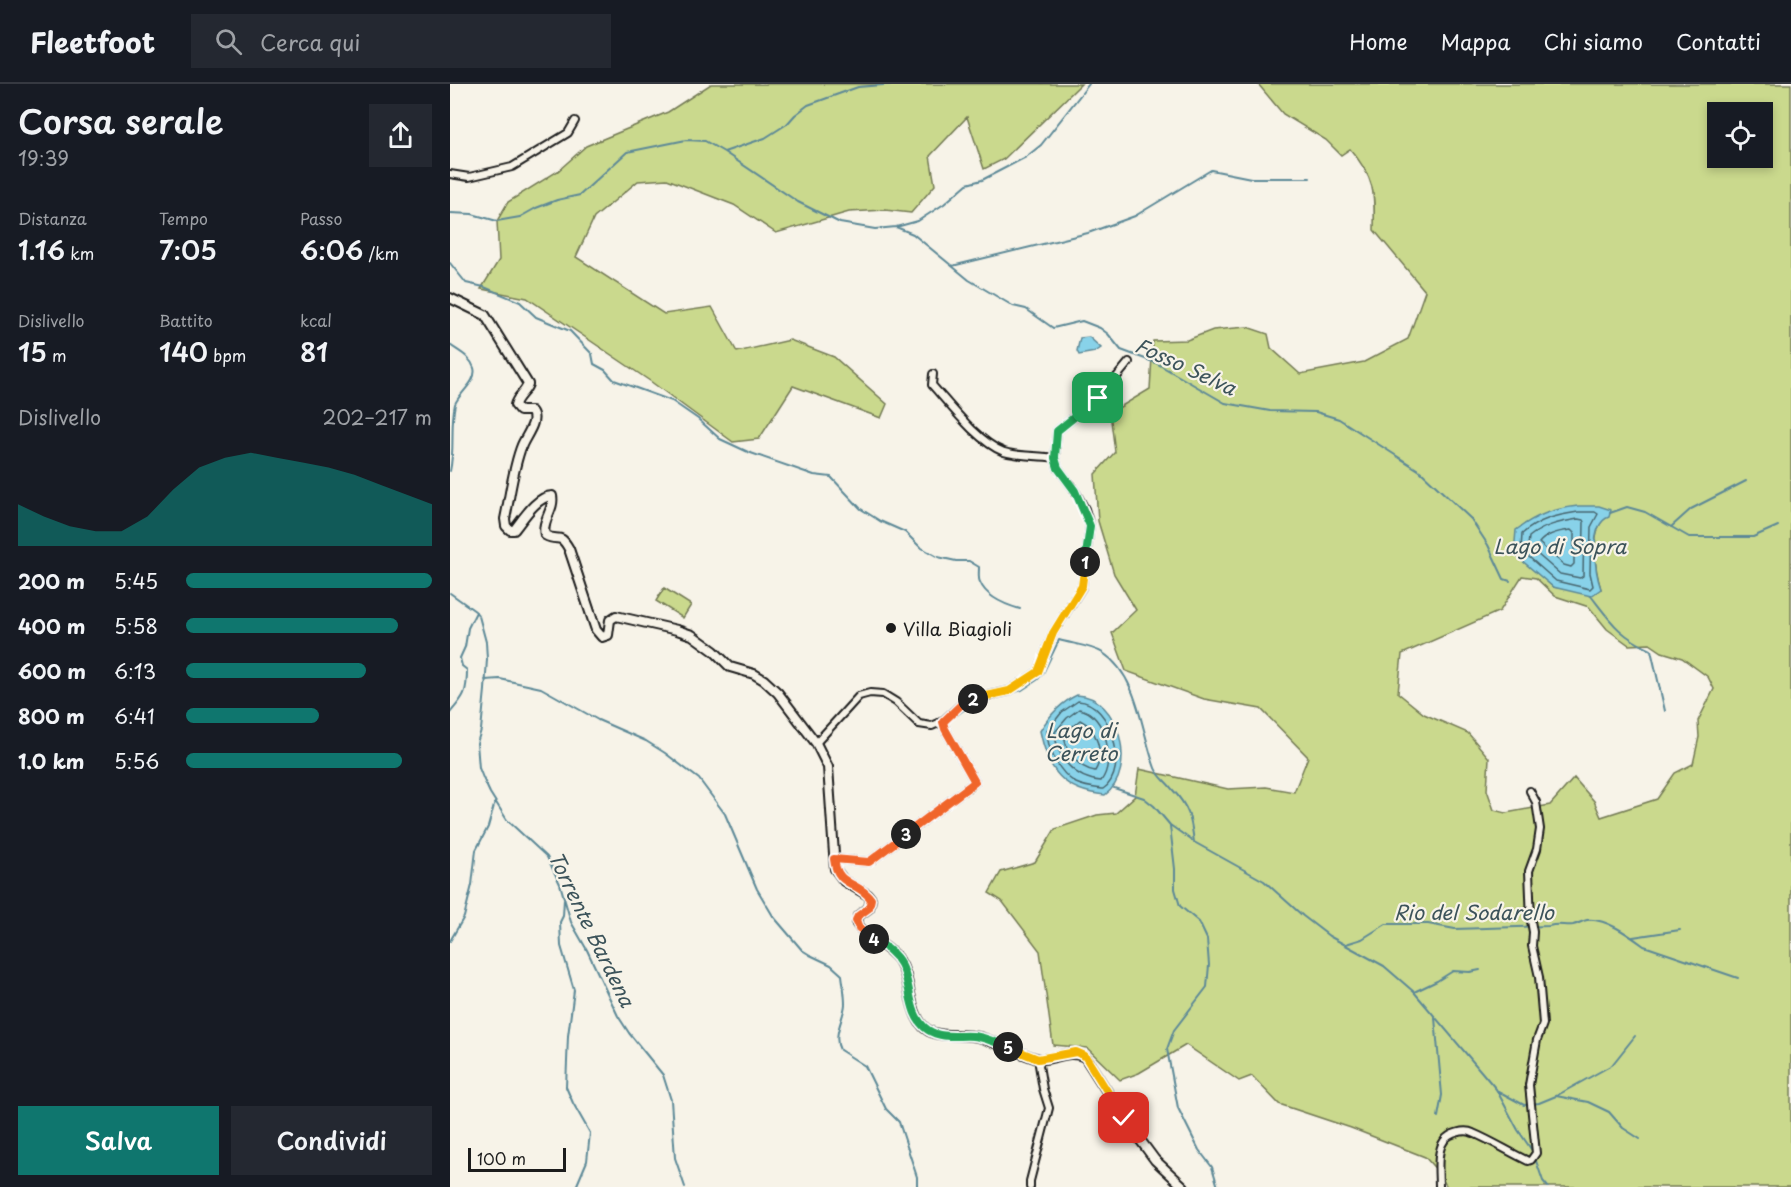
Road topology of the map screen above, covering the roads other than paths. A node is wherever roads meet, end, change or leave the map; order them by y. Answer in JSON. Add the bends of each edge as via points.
{"nodes":[{"id":1,"x":575,"y":121,"type":"dead end"},
{"id":2,"x":450,"y":174,"type":"edge"},
{"id":3,"x":450,"y":298,"type":"edge"},
{"id":4,"x":1129,"y":362,"type":"dead end"},
{"id":5,"x":933,"y":374,"type":"dead end"},
{"id":6,"x":1055,"y":458,"type":"junction"},
{"id":7,"x":943,"y":722,"type":"junction"},
{"id":8,"x":816,"y":743,"type":"junction"},
{"id":9,"x":1530,"y":791,"type":"dead end"},
{"id":10,"x":834,"y":859,"type":"junction"},
{"id":11,"x":1038,"y":1059,"type":"junction"},
{"id":12,"x":1030,"y":1187,"type":"edge"},
{"id":13,"x":1184,"y":1187,"type":"edge"},
{"id":14,"x":1439,"y":1187,"type":"edge"}],
"edges":[{"from":1,"to":2,"type":"street","via":[[568,133],[512,167],[469,177]]},
{"from":3,"to":8,"type":"street","via":[[485,315],[528,384],[515,405],[520,411],[531,411],[534,420],[521,447],[506,526],[514,530],[541,500],[552,496],[545,535],[564,539],[602,637],[608,635],[610,620],[616,616],[692,636],[730,667],[754,674],[772,687]]},
{"from":4,"to":6,"type":"street","via":[[1101,396],[1057,431]]},
{"from":5,"to":6,"type":"street","via":[[932,385],[995,447],[1025,456]]},
{"from":6,"to":7,"type":"street","via":[[1085,509],[1090,526],[1082,586],[1053,633],[1038,672],[1009,691],[965,701]]},
{"from":7,"to":8,"type":"street","via":[[932,726],[919,724],[883,694],[870,693],[859,696]]},
{"from":7,"to":10,"type":"street","via":[[975,782],[869,862]]},
{"from":8,"to":10,"type":"street","via":[[829,776]]},
{"from":9,"to":14,"type":"street","via":[[1536,802],[1540,829],[1529,871],[1532,946],[1543,1024],[1529,1085],[1536,1153],[1528,1161],[1472,1132],[1449,1135],[1441,1148]]},
{"from":10,"to":11,"type":"street","via":[[835,869],[844,881],[871,899],[869,908],[858,916],[857,924],[900,962],[922,1026],[943,1036],[975,1036]]},
{"from":11,"to":12,"type":"street","via":[[1049,1108]]},
{"from":11,"to":13,"type":"street","via":[[1076,1052],[1085,1056],[1155,1160]]}]}
